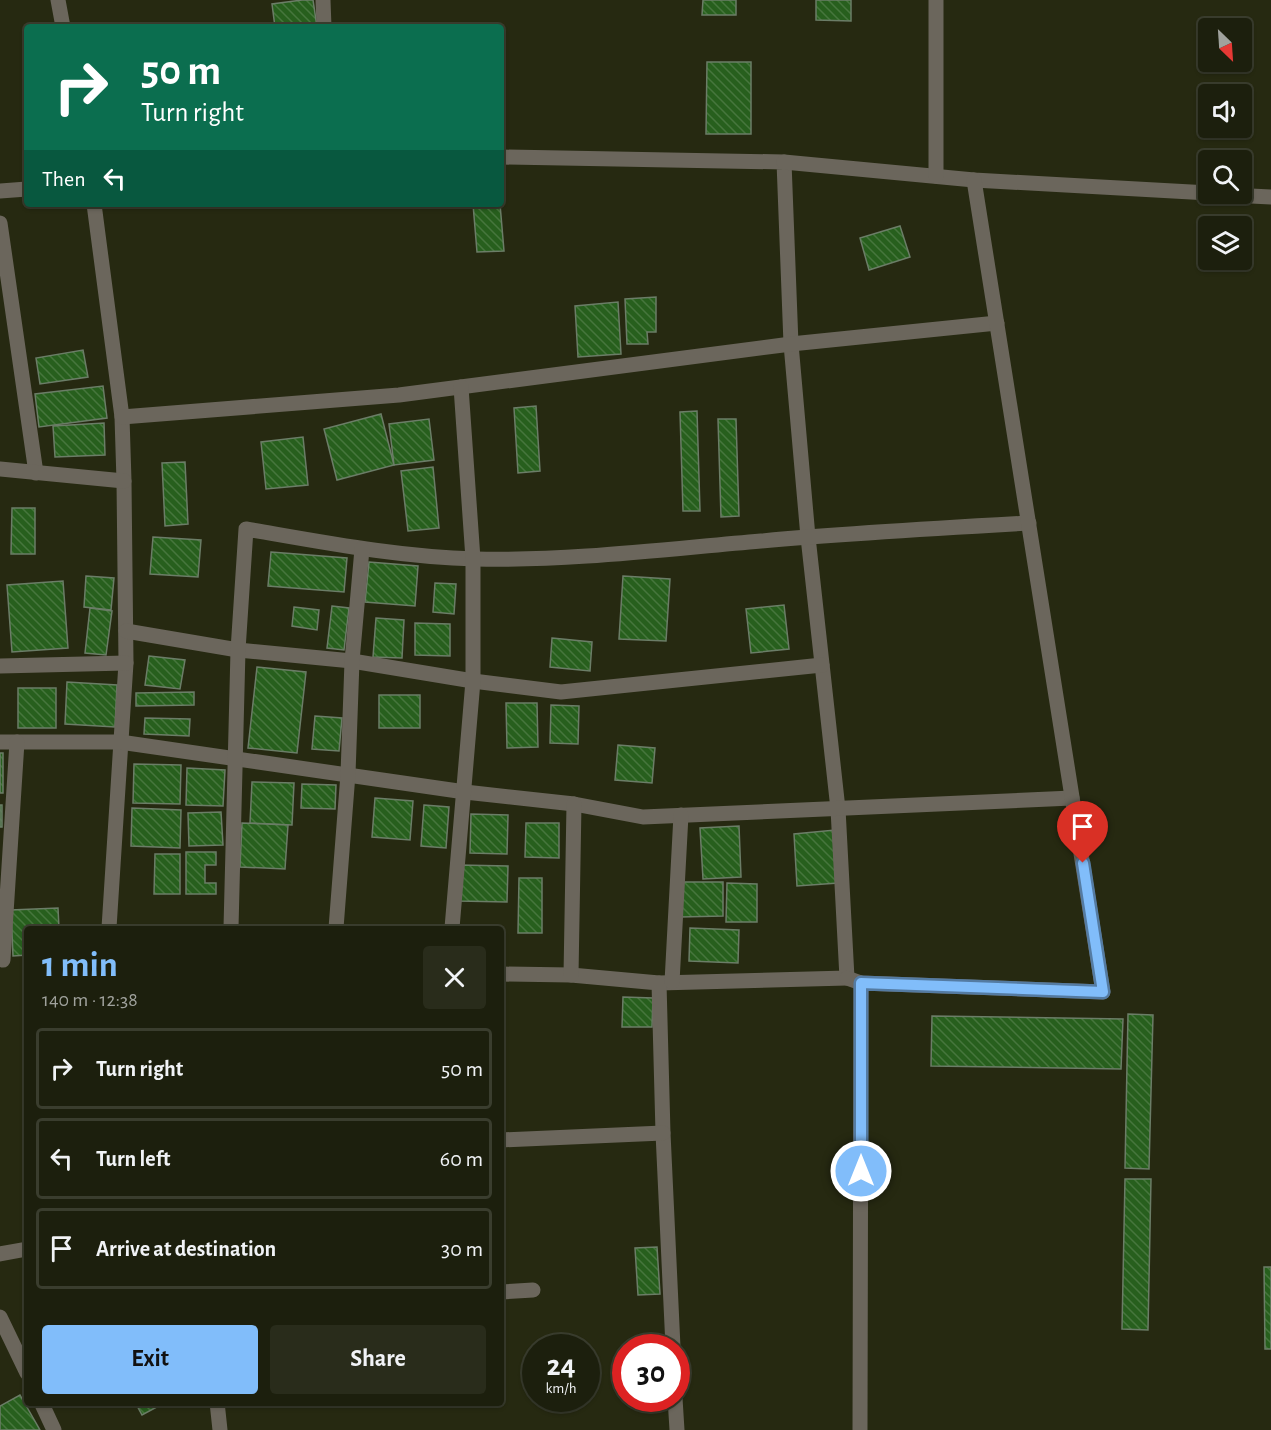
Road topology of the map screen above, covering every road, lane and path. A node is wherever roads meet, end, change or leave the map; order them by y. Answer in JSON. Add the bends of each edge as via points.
{"nodes":[{"id":1,"x":58,"y":0,"type":"edge"},
{"id":2,"x":323,"y":0,"type":"edge"},
{"id":3,"x":936,"y":0,"type":"edge"},
{"id":4,"x":62,"y":24,"type":"edge"},
{"id":5,"x":324,"y":24,"type":"edge"},
{"id":6,"x":504,"y":156,"type":"edge"},
{"id":7,"x":784,"y":162,"type":"junction"},
{"id":8,"x":936,"y":176,"type":"junction"},
{"id":9,"x":974,"y":180,"type":"junction"},
{"id":10,"x":24,"y":189,"type":"edge"},
{"id":11,"x":0,"y":191,"type":"edge"},
{"id":12,"x":1198,"y":192,"type":"edge"},
{"id":13,"x":1252,"y":196,"type":"edge"},
{"id":14,"x":1271,"y":197,"type":"edge"},
{"id":15,"x":94,"y":207,"type":"edge"},
{"id":16,"x":0,"y":223,"type":"edge"},
{"id":17,"x":997,"y":323,"type":"junction"},
{"id":18,"x":791,"y":344,"type":"junction"},
{"id":19,"x":461,"y":387,"type":"junction"},
{"id":20,"x":122,"y":417,"type":"junction"},
{"id":21,"x":0,"y":469,"type":"edge"},
{"id":22,"x":36,"y":472,"type":"junction"},
{"id":23,"x":124,"y":481,"type":"junction"},
{"id":24,"x":1029,"y":523,"type":"junction"},
{"id":25,"x":808,"y":537,"type":"junction"},
{"id":26,"x":362,"y":549,"type":"junction"},
{"id":27,"x":473,"y":559,"type":"junction"},
{"id":28,"x":126,"y":632,"type":"junction"},
{"id":29,"x":238,"y":650,"type":"junction"},
{"id":30,"x":352,"y":661,"type":"junction"},
{"id":31,"x":126,"y":663,"type":"junction"},
{"id":32,"x":0,"y":666,"type":"edge"},
{"id":33,"x":822,"y":666,"type":"junction"},
{"id":34,"x":473,"y":681,"type":"junction"},
{"id":35,"x":0,"y":742,"type":"edge"},
{"id":36,"x":17,"y":742,"type":"junction"},
{"id":37,"x":120,"y":742,"type":"junction"},
{"id":38,"x":234,"y":758,"type":"junction"},
{"id":39,"x":348,"y":774,"type":"junction"},
{"id":40,"x":465,"y":792,"type":"junction"},
{"id":41,"x":1072,"y":798,"type":"junction"},
{"id":42,"x":574,"y":804,"type":"junction"},
{"id":43,"x":838,"y":809,"type":"junction"},
{"id":44,"x":681,"y":815,"type":"junction"},
{"id":45,"x":109,"y":926,"type":"edge"},
{"id":46,"x":231,"y":926,"type":"edge"},
{"id":47,"x":336,"y":926,"type":"edge"},
{"id":48,"x":452,"y":926,"type":"edge"},
{"id":49,"x":3,"y":960,"type":"dead end"},
{"id":50,"x":504,"y":974,"type":"edge"},
{"id":51,"x":571,"y":975,"type":"junction"},
{"id":52,"x":854,"y":981,"type":"junction"},
{"id":53,"x":666,"y":982,"type":"junction"},
{"id":54,"x":663,"y":1133,"type":"junction"},
{"id":55,"x":504,"y":1140,"type":"edge"},
{"id":56,"x":24,"y":1250,"type":"edge"},
{"id":57,"x":0,"y":1254,"type":"edge"},
{"id":58,"x":533,"y":1290,"type":"dead end"},
{"id":59,"x":504,"y":1292,"type":"edge"},
{"id":60,"x":0,"y":1317,"type":"edge"},
{"id":61,"x":672,"y":1334,"type":"edge"},
{"id":62,"x":24,"y":1367,"type":"edge"},
{"id":63,"x":43,"y":1406,"type":"edge"},
{"id":64,"x":218,"y":1406,"type":"edge"},
{"id":65,"x":676,"y":1412,"type":"edge"},
{"id":66,"x":54,"y":1430,"type":"edge"},
{"id":67,"x":220,"y":1430,"type":"edge"},
{"id":68,"x":677,"y":1430,"type":"edge"},
{"id":69,"x":860,"y":1430,"type":"edge"}],
"edges":[{"from":1,"to":4,"type":"street"},
{"from":2,"to":5,"type":"street"},
{"from":3,"to":8,"type":"street"},
{"from":6,"to":7,"type":"street"},
{"from":7,"to":8,"type":"street"},
{"from":7,"to":18,"type":"street"},
{"from":8,"to":9,"type":"street"},
{"from":9,"to":12,"type":"street"},
{"from":9,"to":17,"type":"street"},
{"from":10,"to":11,"type":"street"},
{"from":13,"to":14,"type":"street"},
{"from":15,"to":20,"type":"street"},
{"from":16,"to":22,"type":"street"},
{"from":17,"to":18,"type":"street"},
{"from":17,"to":24,"type":"street"},
{"from":18,"to":19,"type":"street"},
{"from":18,"to":25,"type":"street"},
{"from":19,"to":20,"type":"street"},
{"from":19,"to":27,"type":"street"},
{"from":20,"to":23,"type":"street"},
{"from":21,"to":22,"type":"street"},
{"from":22,"to":23,"type":"street"},
{"from":23,"to":28,"type":"street"},
{"from":24,"to":25,"type":"street"},
{"from":24,"to":41,"type":"street"},
{"from":25,"to":27,"type":"street","via":[[547,560]]},
{"from":25,"to":33,"type":"street"},
{"from":26,"to":27,"type":"street"},
{"from":26,"to":29,"type":"street","via":[[246,529]]},
{"from":26,"to":30,"type":"street"},
{"from":27,"to":34,"type":"street"},
{"from":28,"to":29,"type":"street"},
{"from":28,"to":31,"type":"street"},
{"from":29,"to":30,"type":"street"},
{"from":29,"to":38,"type":"street"},
{"from":30,"to":34,"type":"street"},
{"from":30,"to":39,"type":"street"},
{"from":31,"to":32,"type":"street"},
{"from":31,"to":37,"type":"street"},
{"from":33,"to":34,"type":"street","via":[[561,692]]},
{"from":33,"to":43,"type":"street"},
{"from":34,"to":40,"type":"street"},
{"from":35,"to":36,"type":"street"},
{"from":36,"to":37,"type":"street"},
{"from":36,"to":49,"type":"street"},
{"from":37,"to":38,"type":"street"},
{"from":37,"to":45,"type":"street"},
{"from":38,"to":39,"type":"street"},
{"from":38,"to":46,"type":"street"},
{"from":39,"to":40,"type":"street"},
{"from":39,"to":47,"type":"street"},
{"from":40,"to":42,"type":"street"},
{"from":40,"to":48,"type":"street"},
{"from":41,"to":43,"type":"street"},
{"from":41,"to":52,"type":"street","via":[[1103,992]]},
{"from":42,"to":44,"type":"street","via":[[643,817]]},
{"from":42,"to":51,"type":"street"},
{"from":43,"to":44,"type":"street"},
{"from":43,"to":52,"type":"street"},
{"from":44,"to":53,"type":"street"},
{"from":50,"to":51,"type":"street"},
{"from":51,"to":53,"type":"street"},
{"from":52,"to":53,"type":"street"},
{"from":52,"to":69,"type":"street"},
{"from":53,"to":54,"type":"street"},
{"from":54,"to":55,"type":"street"},
{"from":54,"to":61,"type":"street"},
{"from":56,"to":57,"type":"street"},
{"from":58,"to":59,"type":"street"},
{"from":60,"to":62,"type":"street"},
{"from":63,"to":66,"type":"street"},
{"from":64,"to":67,"type":"street"},
{"from":65,"to":68,"type":"street"}]}
